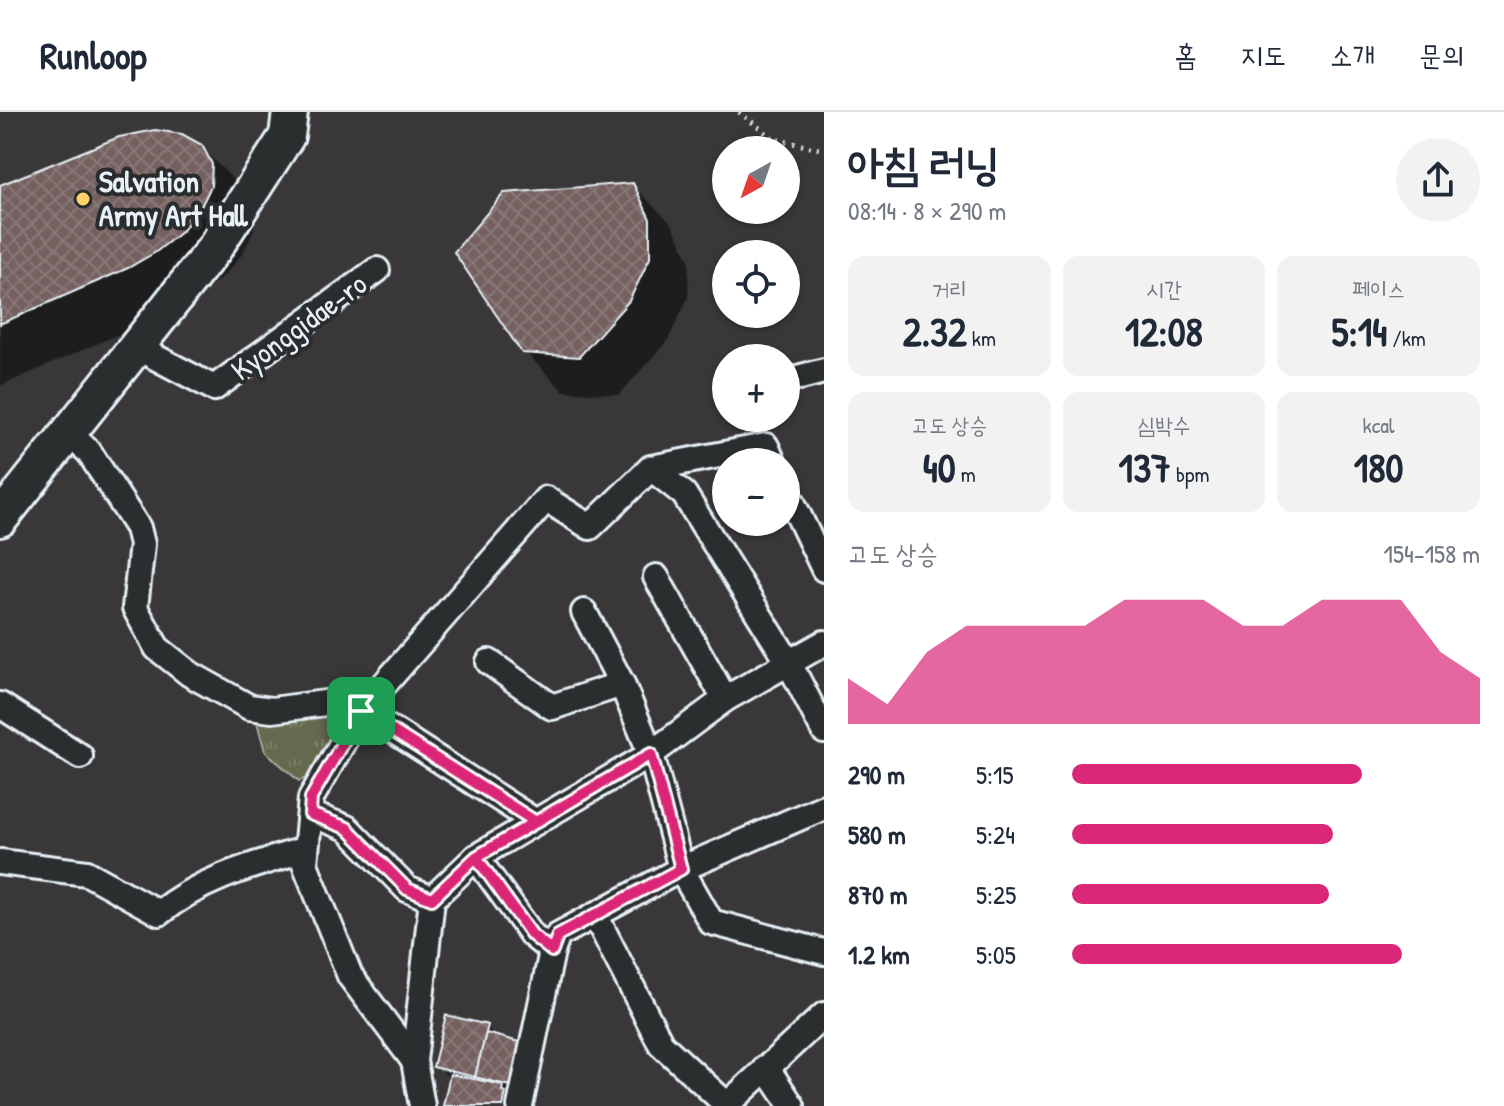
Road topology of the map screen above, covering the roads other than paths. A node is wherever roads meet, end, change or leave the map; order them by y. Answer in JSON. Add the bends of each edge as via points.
{"nodes":[{"id":1,"x":290,"y":112,"type":"edge"},
{"id":2,"x":377,"y":270,"type":"dead end"},
{"id":3,"x":136,"y":347,"type":"junction"},
{"id":4,"x":69,"y":433,"type":"junction"},
{"id":5,"x":712,"y":456,"type":"edge"},
{"id":6,"x":651,"y":468,"type":"junction"},
{"id":7,"x":800,"y":518,"type":"edge"},
{"id":8,"x":0,"y":519,"type":"edge"},
{"id":9,"x":824,"y":569,"type":"edge"},
{"id":10,"x":656,"y":577,"type":"dead end"},
{"id":11,"x":584,"y":612,"type":"dead end"},
{"id":12,"x":824,"y":643,"type":"edge"},
{"id":13,"x":489,"y":662,"type":"dead end"},
{"id":14,"x":789,"y":663,"type":"junction"},
{"id":15,"x":622,"y":684,"type":"junction"},
{"id":16,"x":725,"y":699,"type":"junction"},
{"id":17,"x":0,"y":705,"type":"edge"},
{"id":18,"x":361,"y":711,"type":"junction"},
{"id":19,"x":824,"y":731,"type":"edge"},
{"id":20,"x":651,"y":754,"type":"junction"},
{"id":21,"x":80,"y":756,"type":"dead end"},
{"id":22,"x":824,"y":807,"type":"edge"},
{"id":23,"x":310,"y":814,"type":"junction"},
{"id":24,"x":536,"y":822,"type":"junction"},
{"id":25,"x":306,"y":849,"type":"junction"},
{"id":26,"x":476,"y":857,"type":"junction"},
{"id":27,"x":0,"y":862,"type":"edge"},
{"id":28,"x":681,"y":869,"type":"junction"},
{"id":29,"x":432,"y":899,"type":"junction"},
{"id":30,"x":595,"y":915,"type":"junction"},
{"id":31,"x":552,"y":951,"type":"junction"},
{"id":32,"x":824,"y":952,"type":"edge"},
{"id":33,"x":824,"y":1015,"type":"edge"},
{"id":34,"x":414,"y":1061,"type":"junction"},
{"id":35,"x":766,"y":1067,"type":"junction"},
{"id":36,"x":422,"y":1106,"type":"edge"},
{"id":37,"x":520,"y":1106,"type":"edge"},
{"id":38,"x":726,"y":1106,"type":"edge"},
{"id":39,"x":792,"y":1106,"type":"edge"}],
"edges":[{"from":1,"to":3,"type":"main road","via":[[287,136],[250,197]]},
{"from":2,"to":3,"type":"street","name":"Kyonggidae-ro","via":[[214,388]]},
{"from":3,"to":4,"type":"main road"},
{"from":4,"to":8,"type":"main road"},
{"from":4,"to":18,"type":"street","via":[[89,452],[138,528],[142,544],[135,608],[157,648],[190,674],[249,707],[272,710],[340,701]]},
{"from":5,"to":6,"type":"street"},
{"from":6,"to":14,"type":"street","via":[[684,494]]},
{"from":6,"to":18,"type":"street","via":[[590,527],[546,499]]},
{"from":7,"to":9,"type":"street"},
{"from":10,"to":16,"type":"street"},
{"from":11,"to":15,"type":"street"},
{"from":12,"to":14,"type":"street"},
{"from":13,"to":15,"type":"street","via":[[552,707]]},
{"from":14,"to":16,"type":"street"},
{"from":14,"to":19,"type":"street"},
{"from":15,"to":20,"type":"street"},
{"from":16,"to":20,"type":"street"},
{"from":17,"to":21,"type":"street"},
{"from":18,"to":23,"type":"street","via":[[311,798]]},
{"from":18,"to":24,"type":"street"},
{"from":20,"to":24,"type":"street"},
{"from":20,"to":28,"type":"street"},
{"from":22,"to":28,"type":"street"},
{"from":23,"to":25,"type":"street"},
{"from":23,"to":29,"type":"street","via":[[347,828],[407,889]]},
{"from":24,"to":26,"type":"street"},
{"from":25,"to":27,"type":"street","via":[[222,876],[181,895],[159,913],[87,873]]},
{"from":25,"to":34,"type":"street","via":[[305,864],[350,976]]},
{"from":26,"to":29,"type":"street"},
{"from":26,"to":31,"type":"street","via":[[532,935]]},
{"from":28,"to":30,"type":"street"},
{"from":28,"to":32,"type":"street","via":[[711,922]]},
{"from":29,"to":34,"type":"street"},
{"from":30,"to":31,"type":"street","via":[[558,935]]},
{"from":30,"to":38,"type":"street","via":[[661,1044]]},
{"from":31,"to":37,"type":"street"},
{"from":33,"to":35,"type":"street"},
{"from":34,"to":36,"type":"street"},
{"from":35,"to":38,"type":"street"},
{"from":35,"to":39,"type":"street"}]}
